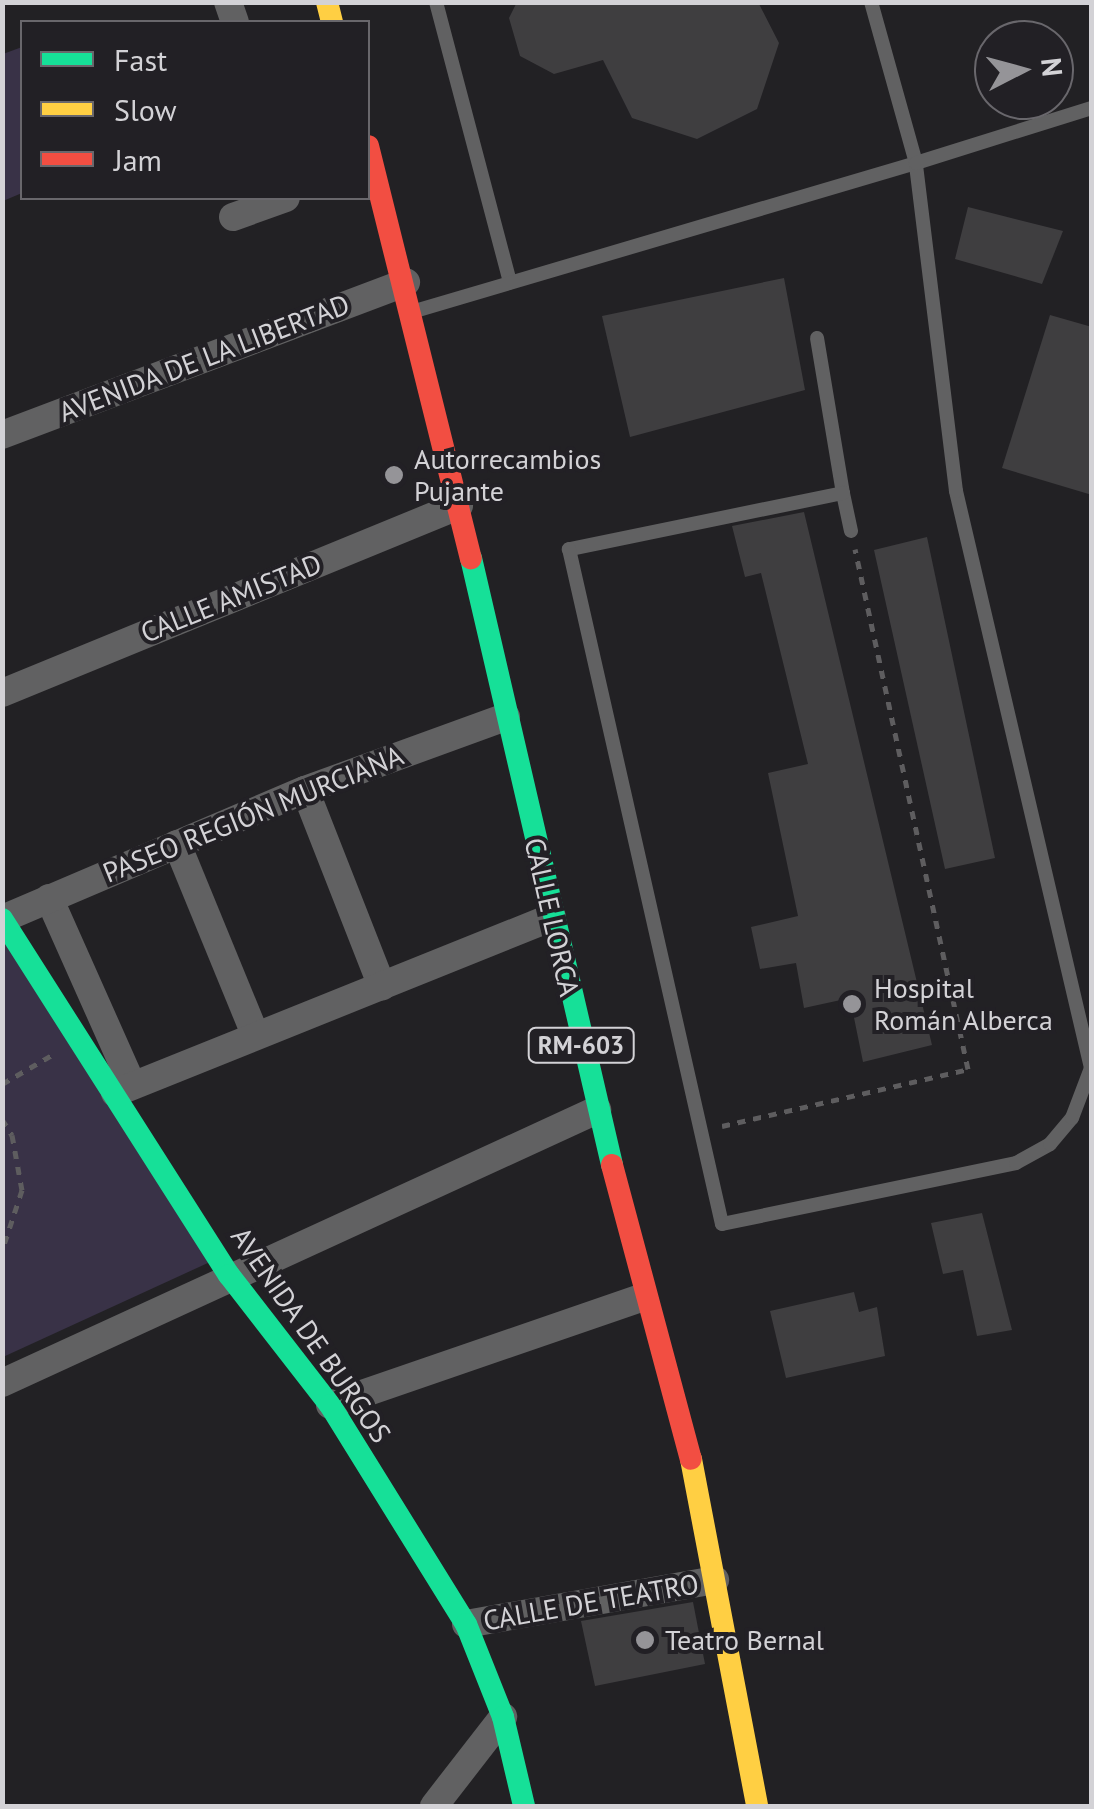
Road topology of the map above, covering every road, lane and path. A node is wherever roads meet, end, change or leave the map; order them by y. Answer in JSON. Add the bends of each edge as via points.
{"nodes":[{"id":1,"x":436,"y":2,"type":"edge"},
{"id":2,"x":871,"y":2,"type":"edge"},
{"id":3,"x":1092,"y":108,"type":"edge"},
{"id":4,"x":370,"y":153,"type":"edge"},
{"id":5,"x":916,"y":163,"type":"junction"},
{"id":6,"x":280,"y":200,"type":"edge"},
{"id":7,"x":232,"y":217,"type":"dead end"},
{"id":8,"x":406,"y":282,"type":"junction"},
{"id":9,"x":510,"y":282,"type":"junction"},
{"id":10,"x":414,"y":312,"type":"junction"},
{"id":11,"x":817,"y":338,"type":"dead end"},
{"id":12,"x":2,"y":434,"type":"edge"},
{"id":13,"x":842,"y":493,"type":"junction"},
{"id":14,"x":460,"y":506,"type":"junction"},
{"id":15,"x":851,"y":531,"type":"joint"},
{"id":16,"x":2,"y":692,"type":"edge"},
{"id":17,"x":506,"y":716,"type":"junction"},
{"id":18,"x":305,"y":790,"type":"junction"},
{"id":19,"x":177,"y":844,"type":"junction"},
{"id":20,"x":49,"y":898,"type":"junction"},
{"id":21,"x":552,"y":917,"type":"junction"},
{"id":22,"x":2,"y":919,"type":"edge"},
{"id":23,"x":382,"y":986,"type":"junction"},
{"id":24,"x":255,"y":1034,"type":"junction"},
{"id":25,"x":50,"y":1038,"type":"dead end"},
{"id":26,"x":2,"y":1084,"type":"edge"},
{"id":27,"x":124,"y":1088,"type":"junction"},
{"id":28,"x":597,"y":1110,"type":"junction"},
{"id":29,"x":2,"y":1120,"type":"edge"},
{"id":30,"x":701,"y":1131,"type":"junction"},
{"id":31,"x":2,"y":1251,"type":"edge"},
{"id":32,"x":229,"y":1274,"type":"junction"},
{"id":33,"x":643,"y":1297,"type":"junction"},
{"id":34,"x":2,"y":1382,"type":"edge"},
{"id":35,"x":330,"y":1405,"type":"junction"},
{"id":36,"x":716,"y":1580,"type":"junction"},
{"id":37,"x":466,"y":1624,"type":"junction"},
{"id":38,"x":504,"y":1718,"type":"junction"},
{"id":39,"x":434,"y":1806,"type":"edge"},
{"id":40,"x":524,"y":1806,"type":"edge"},
{"id":41,"x":757,"y":1806,"type":"edge"}],
"edges":[{"from":1,"to":9,"type":"lane"},
{"from":2,"to":5,"type":"lane"},
{"from":3,"to":5,"type":"lane"},
{"from":4,"to":8,"type":"main road","name":"CALLE LORCA","number":"RM-603"},
{"from":5,"to":9,"type":"lane"},
{"from":5,"to":30,"type":"lane","via":[[956,492],[1092,1068],[1072,1118],[1050,1144],[1016,1163],[722,1224]]},
{"from":6,"to":7,"type":"street"},
{"from":8,"to":10,"type":"main road","name":"CALLE LORCA","number":"RM-603"},
{"from":8,"to":12,"type":"street","name":"AVENIDA DE LA LIBERTAD"},
{"from":9,"to":10,"type":"lane"},
{"from":10,"to":14,"type":"main road","name":"CALLE LORCA","number":"RM-603"},
{"from":11,"to":13,"type":"lane"},
{"from":13,"to":15,"type":"lane"},
{"from":13,"to":30,"type":"lane","via":[[568,549]]},
{"from":14,"to":16,"type":"street","name":"CALLE AMISTAD"},
{"from":14,"to":17,"type":"main road","name":"CALLE LORCA","number":"RM-603"},
{"from":15,"to":30,"type":"path","via":[[968,1069]]},
{"from":17,"to":18,"type":"street","name":"PASEO REGIÓN MURCIANA"},
{"from":17,"to":21,"type":"main road","name":"CALLE LORCA","number":"RM-603"},
{"from":18,"to":19,"type":"street","name":"PASEO REGIÓN MURCIANA"},
{"from":18,"to":23,"type":"street"},
{"from":19,"to":20,"type":"street","name":"PASEO REGIÓN MURCIANA"},
{"from":19,"to":24,"type":"street"},
{"from":20,"to":22,"type":"street","name":"PASEO REGIÓN MURCIANA"},
{"from":20,"to":27,"type":"street"},
{"from":21,"to":23,"type":"street"},
{"from":21,"to":28,"type":"main road","name":"CALLE LORCA","number":"RM-603"},
{"from":22,"to":27,"type":"main road","name":"AVENIDA DE BURGOS"},
{"from":23,"to":24,"type":"street"},
{"from":24,"to":27,"type":"street"},
{"from":25,"to":26,"type":"path","via":[[59,1052]]},
{"from":27,"to":32,"type":"main road","name":"AVENIDA DE BURGOS"},
{"from":28,"to":32,"type":"street"},
{"from":28,"to":33,"type":"main road","name":"CALLE LORCA","number":"RM-603"},
{"from":29,"to":31,"type":"path","via":[[12,1135],[22,1190]]},
{"from":32,"to":34,"type":"street"},
{"from":32,"to":35,"type":"main road","name":"AVENIDA DE BURGOS"},
{"from":33,"to":35,"type":"street"},
{"from":33,"to":36,"type":"main road","name":"CALLE LORCA","number":"RM-603","via":[[693,1466]]},
{"from":35,"to":37,"type":"main road","name":"AVENIDA DE BURGOS"},
{"from":36,"to":37,"type":"street","name":"CALLE DE TEATRO"},
{"from":36,"to":41,"type":"main road","name":"CALLE LORCA","number":"RM-603"},
{"from":37,"to":38,"type":"main road","name":"AVENIDA DE BURGOS"},
{"from":38,"to":39,"type":"street"},
{"from":38,"to":40,"type":"main road","name":"AVENIDA DE BURGOS"}]}
